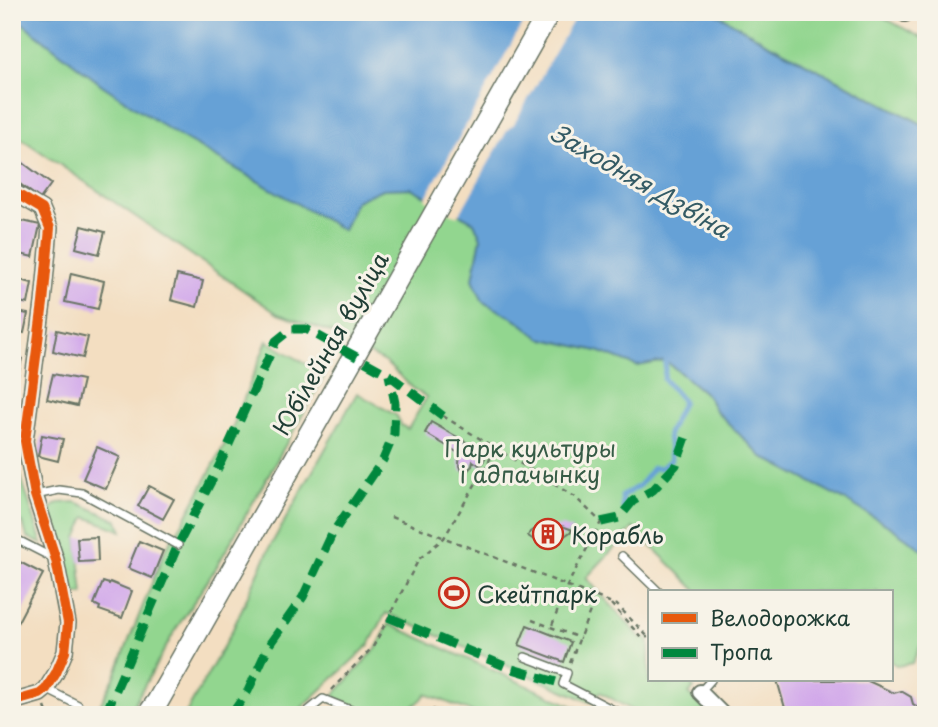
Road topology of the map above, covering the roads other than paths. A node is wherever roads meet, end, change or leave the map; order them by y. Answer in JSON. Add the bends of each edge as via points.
{"nodes":[{"id":1,"x":549,"y":12,"type":"edge"},
{"id":2,"x":12,"y":191,"type":"edge"},
{"id":3,"x":18,"y":439,"type":"edge"},
{"id":4,"x":35,"y":495,"type":"junction"},
{"id":5,"x":12,"y":537,"type":"edge"},
{"id":6,"x":178,"y":545,"type":"dead end"},
{"id":7,"x":622,"y":556,"type":"dead end"},
{"id":8,"x":55,"y":560,"type":"junction"},
{"id":9,"x":657,"y":590,"type":"edge"},
{"id":10,"x":525,"y":657,"type":"dead end"},
{"id":11,"x":709,"y":682,"type":"edge"},
{"id":12,"x":46,"y":688,"type":"junction"},
{"id":13,"x":700,"y":692,"type":"joint"},
{"id":14,"x":12,"y":702,"type":"edge"},
{"id":15,"x":78,"y":705,"type":"dead end"},
{"id":16,"x":154,"y":710,"type":"edge"},
{"id":17,"x":303,"y":715,"type":"edge"},
{"id":18,"x":363,"y":715,"type":"edge"},
{"id":19,"x":622,"y":715,"type":"edge"},
{"id":20,"x":723,"y":715,"type":"edge"}],
"edges":[{"from":1,"to":16,"type":"main road","name":"Юбілейная вуліца"},
{"from":2,"to":3,"type":"street","via":[[42,209],[50,228],[43,303]]},
{"from":3,"to":4,"type":"street"},
{"from":4,"to":6,"type":"lane","via":[[59,490],[82,493]]},
{"from":4,"to":8,"type":"street"},
{"from":5,"to":8,"type":"lane"},
{"from":7,"to":9,"type":"lane"},
{"from":8,"to":12,"type":"street","via":[[68,623],[65,652]]},
{"from":10,"to":19,"type":"lane","via":[[567,673],[563,684]]},
{"from":11,"to":13,"type":"lane"},
{"from":12,"to":14,"type":"street"},
{"from":12,"to":15,"type":"lane"},
{"from":13,"to":20,"type":"street"},
{"from":17,"to":18,"type":"lane","via":[[323,699]]}]}
